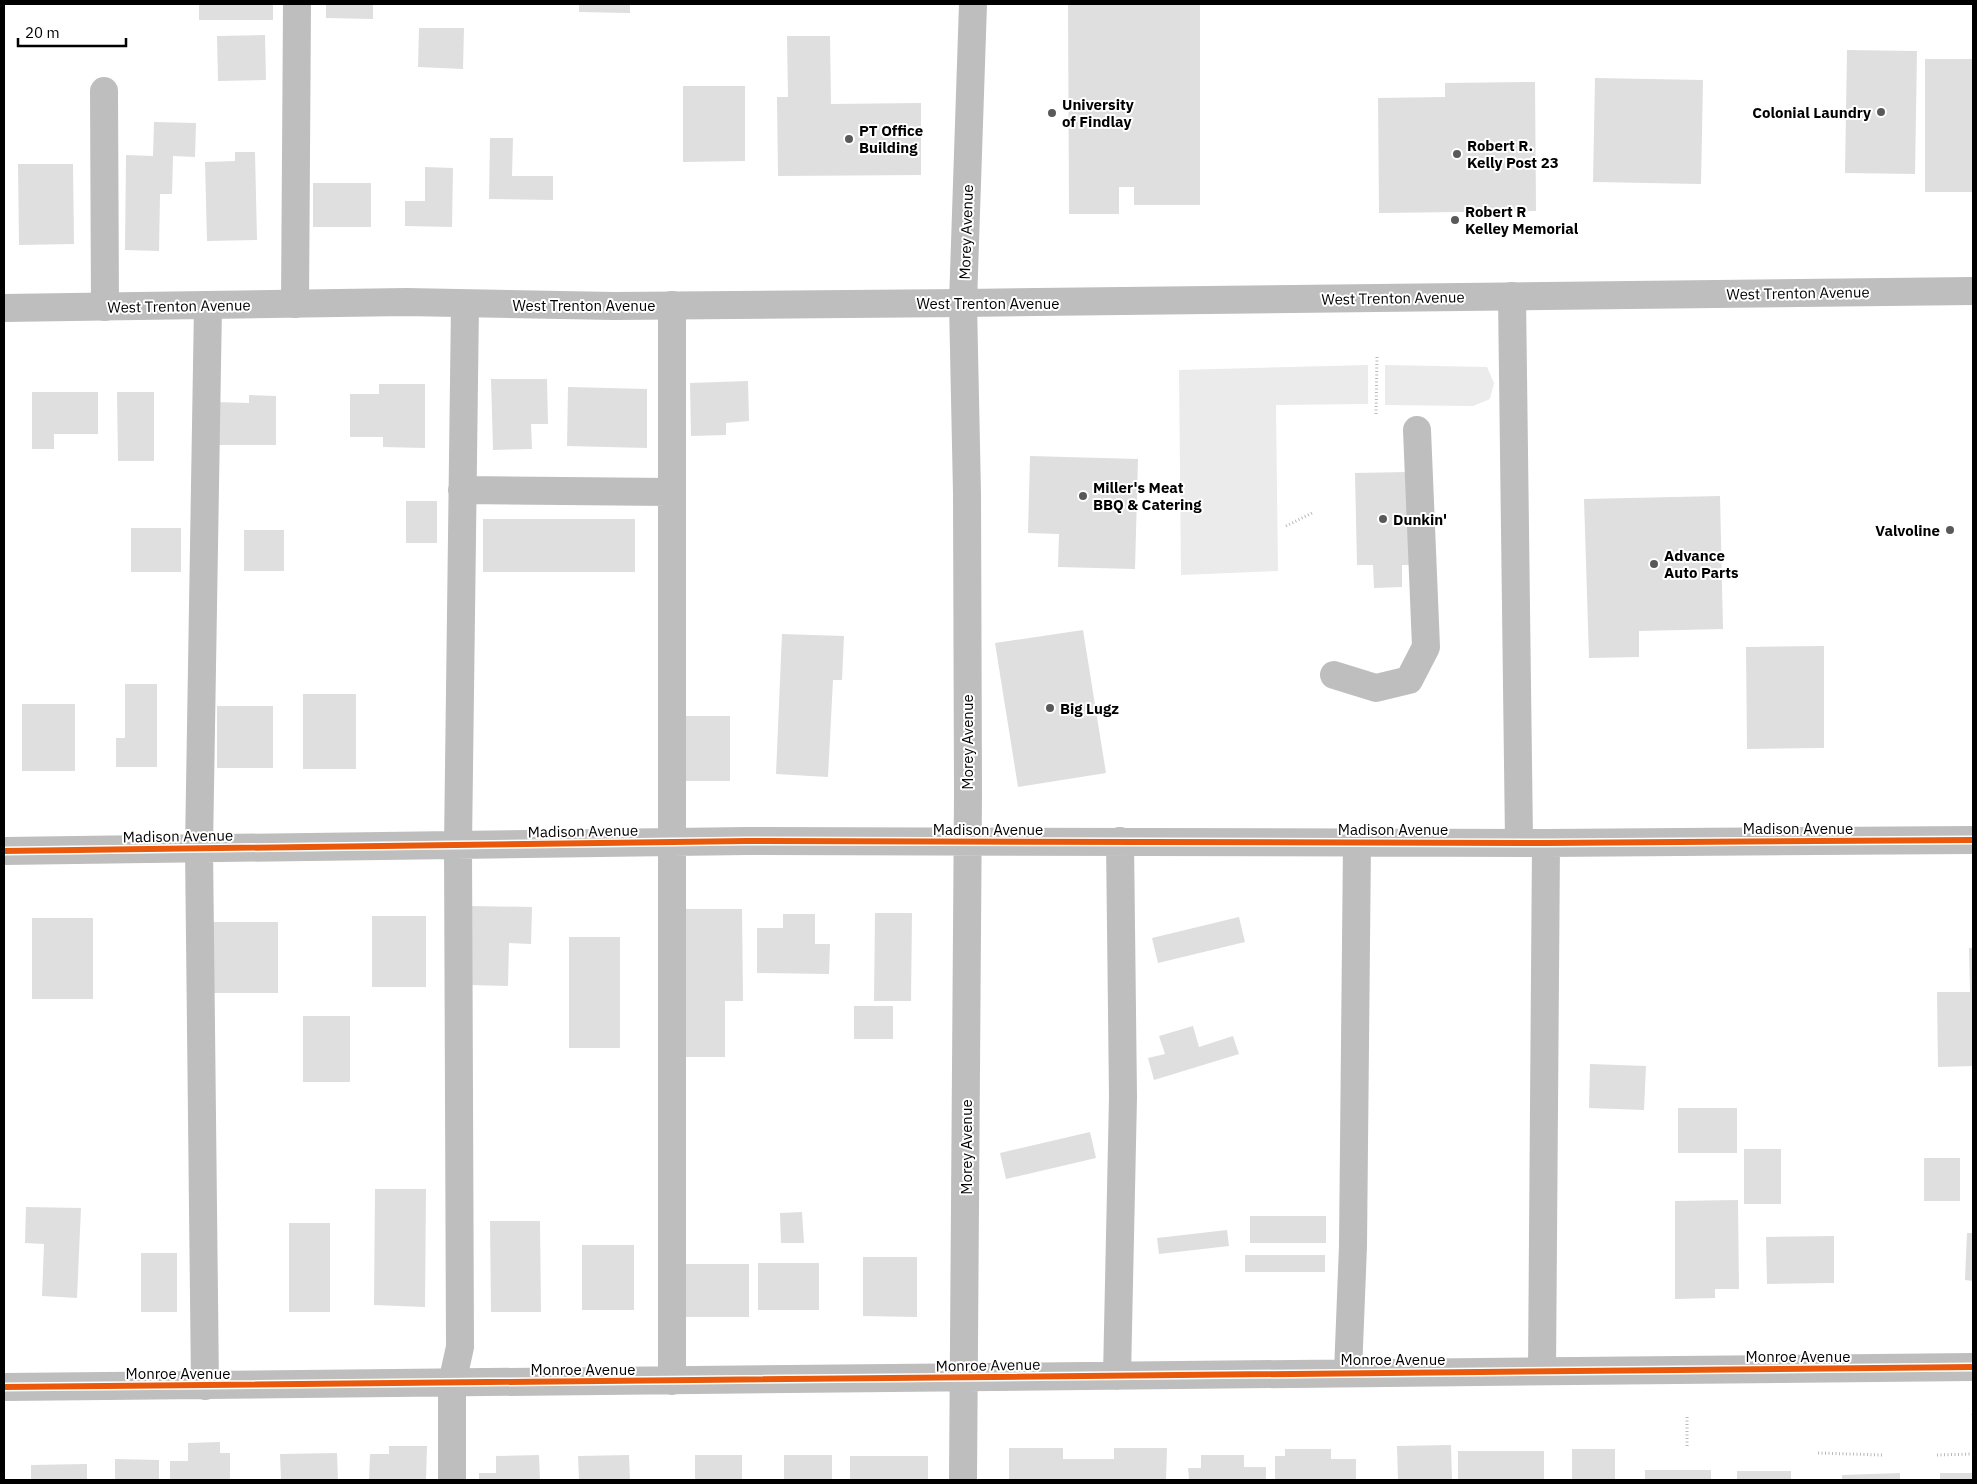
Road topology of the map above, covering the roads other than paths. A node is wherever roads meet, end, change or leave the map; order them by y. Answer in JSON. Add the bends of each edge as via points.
{"nodes":[{"id":1,"x":297,"y":4,"type":"edge"},
{"id":2,"x":973,"y":4,"type":"edge"},
{"id":3,"x":104,"y":91,"type":"dead end"},
{"id":4,"x":1973,"y":291,"type":"edge"},
{"id":5,"x":1512,"y":296,"type":"junction"},
{"id":6,"x":963,"y":303,"type":"junction"},
{"id":7,"x":295,"y":304,"type":"junction"},
{"id":8,"x":465,"y":304,"type":"junction"},
{"id":9,"x":208,"y":305,"type":"junction"},
{"id":10,"x":672,"y":305,"type":"junction"},
{"id":11,"x":105,"y":306,"type":"junction"},
{"id":12,"x":4,"y":308,"type":"edge"},
{"id":13,"x":1416,"y":430,"type":"dead end"},
{"id":14,"x":462,"y":490,"type":"junction"},
{"id":15,"x":671,"y":492,"type":"junction"},
{"id":16,"x":1334,"y":675,"type":"dead end"},
{"id":17,"x":1973,"y":840,"type":"edge"},
{"id":18,"x":968,"y":841,"type":"junction"},
{"id":19,"x":1120,"y":841,"type":"junction"},
{"id":20,"x":1519,"y":841,"type":"junction"},
{"id":21,"x":671,"y":842,"type":"junction"},
{"id":22,"x":1357,"y":842,"type":"junction"},
{"id":23,"x":1546,"y":842,"type":"junction"},
{"id":24,"x":458,"y":846,"type":"junction"},
{"id":25,"x":199,"y":848,"type":"junction"},
{"id":26,"x":4,"y":851,"type":"edge"},
{"id":27,"x":1973,"y":1367,"type":"edge"},
{"id":28,"x":1542,"y":1371,"type":"junction"},
{"id":29,"x":1348,"y":1372,"type":"junction"},
{"id":30,"x":1117,"y":1376,"type":"junction"},
{"id":31,"x":964,"y":1377,"type":"junction"},
{"id":32,"x":672,"y":1381,"type":"junction"},
{"id":33,"x":452,"y":1383,"type":"junction"},
{"id":34,"x":205,"y":1386,"type":"junction"},
{"id":35,"x":4,"y":1387,"type":"edge"},
{"id":36,"x":452,"y":1480,"type":"edge"},
{"id":37,"x":963,"y":1480,"type":"edge"}],
"edges":[{"from":1,"to":7,"type":"street"},
{"from":2,"to":6,"type":"street","name":"Morey Avenue"},
{"from":3,"to":11,"type":"street"},
{"from":4,"to":5,"type":"street","name":"West Trenton Avenue"},
{"from":5,"to":6,"type":"street","name":"West Trenton Avenue"},
{"from":5,"to":20,"type":"street"},
{"from":6,"to":10,"type":"street","name":"West Trenton Avenue"},
{"from":6,"to":18,"type":"street","name":"Morey Avenue"},
{"from":7,"to":8,"type":"street","name":"West Trenton Avenue"},
{"from":7,"to":9,"type":"street","name":"West Trenton Avenue"},
{"from":8,"to":10,"type":"street","name":"West Trenton Avenue"},
{"from":8,"to":14,"type":"street"},
{"from":9,"to":11,"type":"street","name":"West Trenton Avenue"},
{"from":9,"to":25,"type":"street"},
{"from":10,"to":15,"type":"street"},
{"from":11,"to":12,"type":"street","name":"West Trenton Avenue"},
{"from":13,"to":16,"type":"street","via":[[1426,647],[1409,680],[1376,688]]},
{"from":14,"to":15,"type":"street"},
{"from":14,"to":24,"type":"street"},
{"from":15,"to":21,"type":"street"},
{"from":17,"to":23,"type":"street","name":"Madison Avenue"},
{"from":18,"to":19,"type":"street","name":"Madison Avenue"},
{"from":18,"to":21,"type":"street","name":"Madison Avenue"},
{"from":18,"to":31,"type":"street","name":"Morey Avenue"},
{"from":19,"to":22,"type":"street","name":"Madison Avenue"},
{"from":19,"to":30,"type":"street","via":[[1122,1097]]},
{"from":20,"to":22,"type":"street","name":"Madison Avenue"},
{"from":20,"to":23,"type":"street","name":"Madison Avenue"},
{"from":21,"to":24,"type":"street","name":"Madison Avenue"},
{"from":21,"to":32,"type":"street"},
{"from":22,"to":29,"type":"street","via":[[1353,1246]]},
{"from":23,"to":28,"type":"street"},
{"from":24,"to":25,"type":"street","name":"Madison Avenue"},
{"from":24,"to":33,"type":"street","via":[[460,1347]]},
{"from":25,"to":26,"type":"street","name":"Madison Avenue"},
{"from":25,"to":34,"type":"street"},
{"from":27,"to":28,"type":"street","name":"Monroe Avenue"},
{"from":28,"to":29,"type":"street","name":"Monroe Avenue"},
{"from":29,"to":30,"type":"street","name":"Monroe Avenue"},
{"from":30,"to":31,"type":"street","name":"Monroe Avenue"},
{"from":31,"to":32,"type":"street","name":"Monroe Avenue"},
{"from":31,"to":37,"type":"street","name":"Morey Avenue"},
{"from":32,"to":33,"type":"street","name":"Monroe Avenue"},
{"from":33,"to":34,"type":"street","name":"Monroe Avenue"},
{"from":33,"to":36,"type":"street"},
{"from":34,"to":35,"type":"street","name":"Monroe Avenue"}]}
